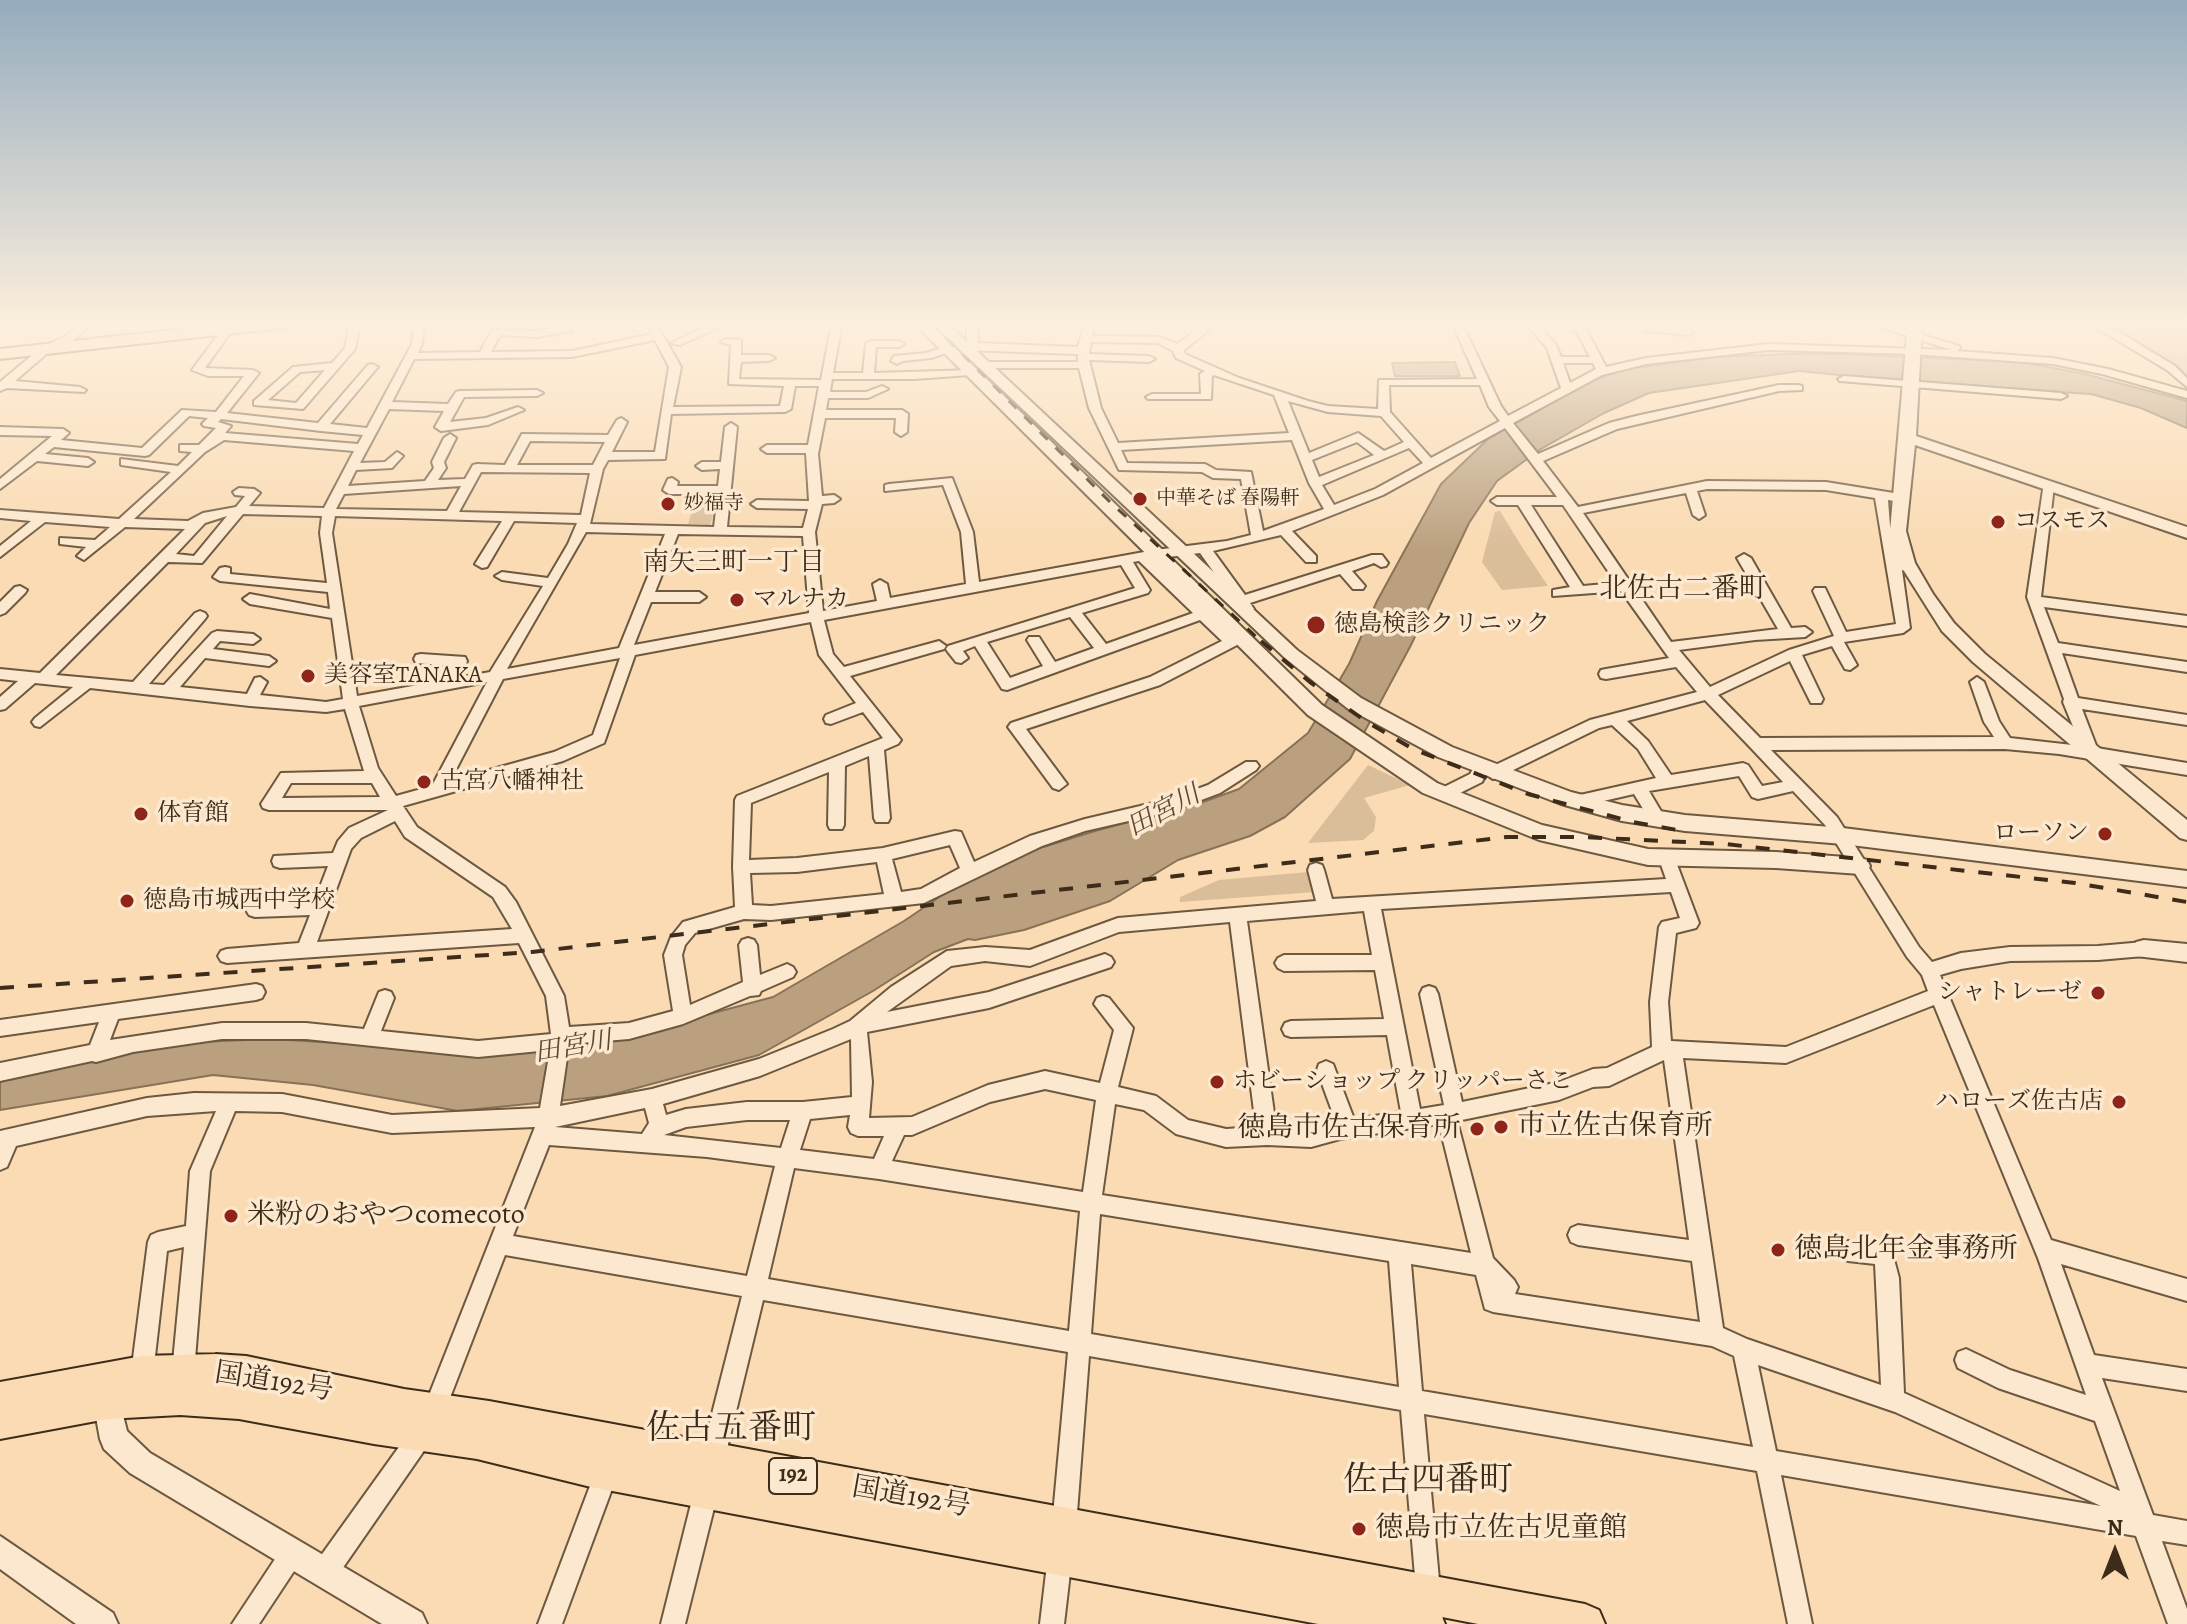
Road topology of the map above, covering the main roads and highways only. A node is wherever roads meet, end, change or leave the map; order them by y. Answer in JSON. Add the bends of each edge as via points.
{"nodes":[{"id":1,"x":0,"y":1400,"type":"edge"},
{"id":2,"x":0,"y":1421,"type":"edge"},
{"id":3,"x":429,"y":1422,"type":"junction"},
{"id":4,"x":710,"y":1475,"type":"junction"},
{"id":5,"x":1428,"y":1615,"type":"edge"},
{"id":6,"x":1585,"y":1624,"type":"edge"}],
"edges":[{"from":1,"to":3,"type":"highway","name":"国道192号","number":"192","via":[[142,1374],[246,1374]]},
{"from":2,"to":3,"type":"highway","name":"国道192号","number":"192","via":[[107,1401],[209,1397]]},
{"from":3,"to":4,"type":"highway","name":"国道192号","number":"192"},
{"from":3,"to":4,"type":"highway","name":"国道192号","number":"192","via":[[477,1440],[607,1470]]},
{"from":4,"to":5,"type":"highway","name":"国道192号","number":"192"},
{"from":5,"to":6,"type":"highway","name":"国道192号","number":"192"}]}
